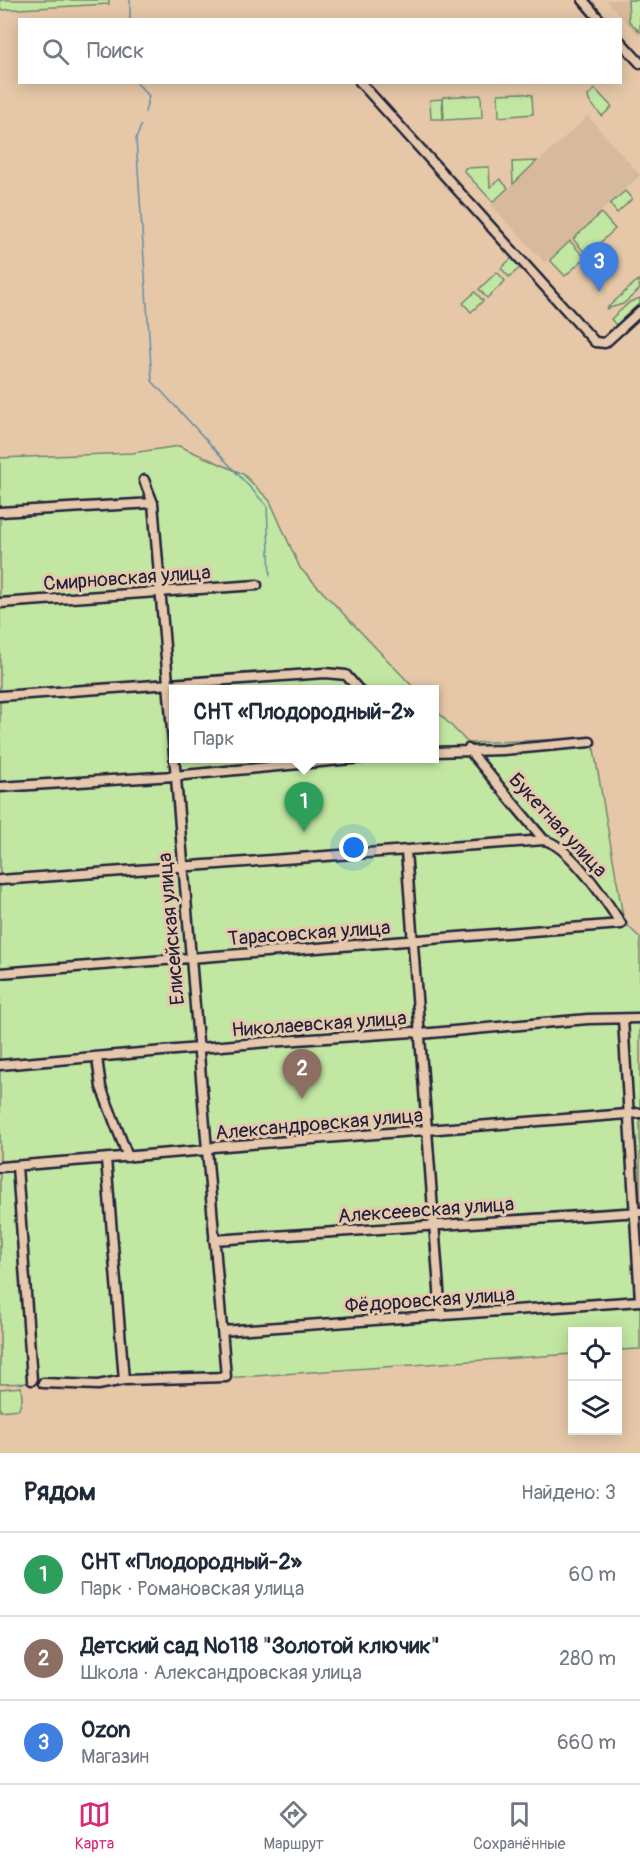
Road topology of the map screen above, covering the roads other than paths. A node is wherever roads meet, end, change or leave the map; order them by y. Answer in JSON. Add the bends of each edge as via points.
{"nodes":[{"id":1,"x":583,"y":0,"type":"edge"},
{"id":2,"x":598,"y":18,"type":"edge"},
{"id":3,"x":622,"y":42,"type":"edge"},
{"id":4,"x":640,"y":63,"type":"edge"},
{"id":5,"x":362,"y":84,"type":"edge"},
{"id":6,"x":640,"y":311,"type":"edge"},
{"id":7,"x":144,"y":480,"type":"dead end"},
{"id":8,"x":153,"y":503,"type":"junction"},
{"id":9,"x":0,"y":512,"type":"edge"},
{"id":10,"x":257,"y":585,"type":"dead end"},
{"id":11,"x":160,"y":593,"type":"junction"},
{"id":12,"x":0,"y":603,"type":"edge"},
{"id":13,"x":167,"y":685,"type":"junction"},
{"id":14,"x":355,"y":685,"type":"edge"},
{"id":15,"x":0,"y":696,"type":"edge"},
{"id":16,"x":169,"y":711,"type":"edge"},
{"id":17,"x":590,"y":742,"type":"dead end"},
{"id":18,"x":468,"y":749,"type":"junction"},
{"id":19,"x":439,"y":752,"type":"edge"},
{"id":20,"x":173,"y":763,"type":"edge"},
{"id":21,"x":318,"y":763,"type":"edge"},
{"id":22,"x":174,"y":776,"type":"junction"},
{"id":23,"x":0,"y":787,"type":"edge"},
{"id":24,"x":544,"y":840,"type":"junction"},
{"id":25,"x":406,"y":851,"type":"junction"},
{"id":26,"x":183,"y":866,"type":"junction"},
{"id":27,"x":0,"y":880,"type":"edge"},
{"id":28,"x":621,"y":924,"type":"joint"},
{"id":29,"x":413,"y":942,"type":"junction"},
{"id":30,"x":193,"y":959,"type":"junction"},
{"id":31,"x":0,"y":973,"type":"edge"},
{"id":32,"x":640,"y":1017,"type":"edge"},
{"id":33,"x":623,"y":1019,"type":"junction"},
{"id":34,"x":420,"y":1034,"type":"junction"},
{"id":35,"x":197,"y":1049,"type":"junction"},
{"id":36,"x":97,"y":1058,"type":"junction"},
{"id":37,"x":0,"y":1065,"type":"edge"},
{"id":38,"x":640,"y":1113,"type":"edge"},
{"id":39,"x":628,"y":1114,"type":"junction"},
{"id":40,"x":427,"y":1131,"type":"junction"},
{"id":41,"x":207,"y":1150,"type":"junction"},
{"id":42,"x":128,"y":1157,"type":"junction"},
{"id":43,"x":106,"y":1159,"type":"junction"},
{"id":44,"x":17,"y":1166,"type":"junction"},
{"id":45,"x":0,"y":1167,"type":"edge"},
{"id":46,"x":638,"y":1212,"type":"edge"},
{"id":47,"x":433,"y":1226,"type":"junction"},
{"id":48,"x":214,"y":1240,"type":"junction"},
{"id":49,"x":640,"y":1301,"type":"edge"},
{"id":50,"x":441,"y":1316,"type":"junction"},
{"id":51,"x":222,"y":1331,"type":"junction"},
{"id":52,"x":32,"y":1380,"type":"dead end"},
{"id":53,"x":124,"y":1380,"type":"junction"},
{"id":54,"x":43,"y":1383,"type":"dead end"}],
"edges":[{"from":1,"to":2,"type":"street"},
{"from":3,"to":4,"type":"street"},
{"from":5,"to":6,"type":"street","via":[[595,342],[605,343]]},
{"from":7,"to":8,"type":"street","name":"Елисейская улица"},
{"from":8,"to":9,"type":"street"},
{"from":8,"to":11,"type":"street","name":"Елисейская улица"},
{"from":10,"to":11,"type":"street","name":"Смирновская улица"},
{"from":11,"to":12,"type":"street","name":"Смирновская улица"},
{"from":11,"to":13,"type":"street","name":"Елисейская улица"},
{"from":13,"to":14,"type":"street","via":[[325,673],[346,675]]},
{"from":13,"to":15,"type":"street"},
{"from":13,"to":16,"type":"street","name":"Елисейская улица"},
{"from":17,"to":18,"type":"street","via":[[503,750]]},
{"from":18,"to":19,"type":"street"},
{"from":18,"to":24,"type":"street","name":"Букетная улица"},
{"from":20,"to":22,"type":"street","name":"Елисейская улица"},
{"from":21,"to":22,"type":"street"},
{"from":22,"to":23,"type":"street"},
{"from":22,"to":26,"type":"street","name":"Елисейская улица"},
{"from":24,"to":25,"type":"street"},
{"from":24,"to":28,"type":"street","name":"Букетная улица","via":[[560,847]]},
{"from":25,"to":26,"type":"street"},
{"from":25,"to":29,"type":"street"},
{"from":26,"to":27,"type":"street"},
{"from":26,"to":30,"type":"street","name":"Елисейская улица"},
{"from":28,"to":29,"type":"street","name":"Тарасовская улица"},
{"from":29,"to":30,"type":"street","name":"Тарасовская улица"},
{"from":29,"to":34,"type":"street"},
{"from":30,"to":31,"type":"street","name":"Тарасовская улица"},
{"from":30,"to":35,"type":"street","name":"Елисейская улица"},
{"from":32,"to":33,"type":"street","name":"Николаевская улица"},
{"from":33,"to":34,"type":"street","name":"Николаевская улица"},
{"from":33,"to":39,"type":"street"},
{"from":34,"to":35,"type":"street","name":"Николаевская улица"},
{"from":34,"to":40,"type":"street"},
{"from":35,"to":36,"type":"street","name":"Николаевская улица"},
{"from":35,"to":41,"type":"street","name":"Елисейская улица"},
{"from":36,"to":37,"type":"street","name":"Николаевская улица"},
{"from":36,"to":42,"type":"street","via":[[101,1087]]},
{"from":38,"to":39,"type":"street","name":"Александровская улица"},
{"from":39,"to":40,"type":"street","name":"Александровская улица"},
{"from":39,"to":46,"type":"street"},
{"from":40,"to":41,"type":"street","name":"Александровская улица"},
{"from":40,"to":47,"type":"street"},
{"from":41,"to":42,"type":"street","name":"Александровская улица"},
{"from":41,"to":48,"type":"street","name":"Елисейская улица"},
{"from":42,"to":43,"type":"street","name":"Александровская улица"},
{"from":43,"to":44,"type":"street","name":"Александровская улица"},
{"from":43,"to":53,"type":"street"},
{"from":44,"to":45,"type":"street","name":"Александровская улица"},
{"from":44,"to":52,"type":"street"},
{"from":46,"to":47,"type":"street","name":"Алексеевская улица"},
{"from":46,"to":49,"type":"street"},
{"from":47,"to":48,"type":"street","name":"Алексеевская улица"},
{"from":47,"to":50,"type":"street"},
{"from":48,"to":51,"type":"street","name":"Елисейская улица"},
{"from":49,"to":50,"type":"street","name":"Фёдоровская улица"},
{"from":50,"to":51,"type":"street","name":"Фёдоровская улица"},
{"from":51,"to":53,"type":"street","name":"Елисейская улица","via":[[226,1377]]},
{"from":53,"to":54,"type":"street","via":[[98,1385]]}]}
